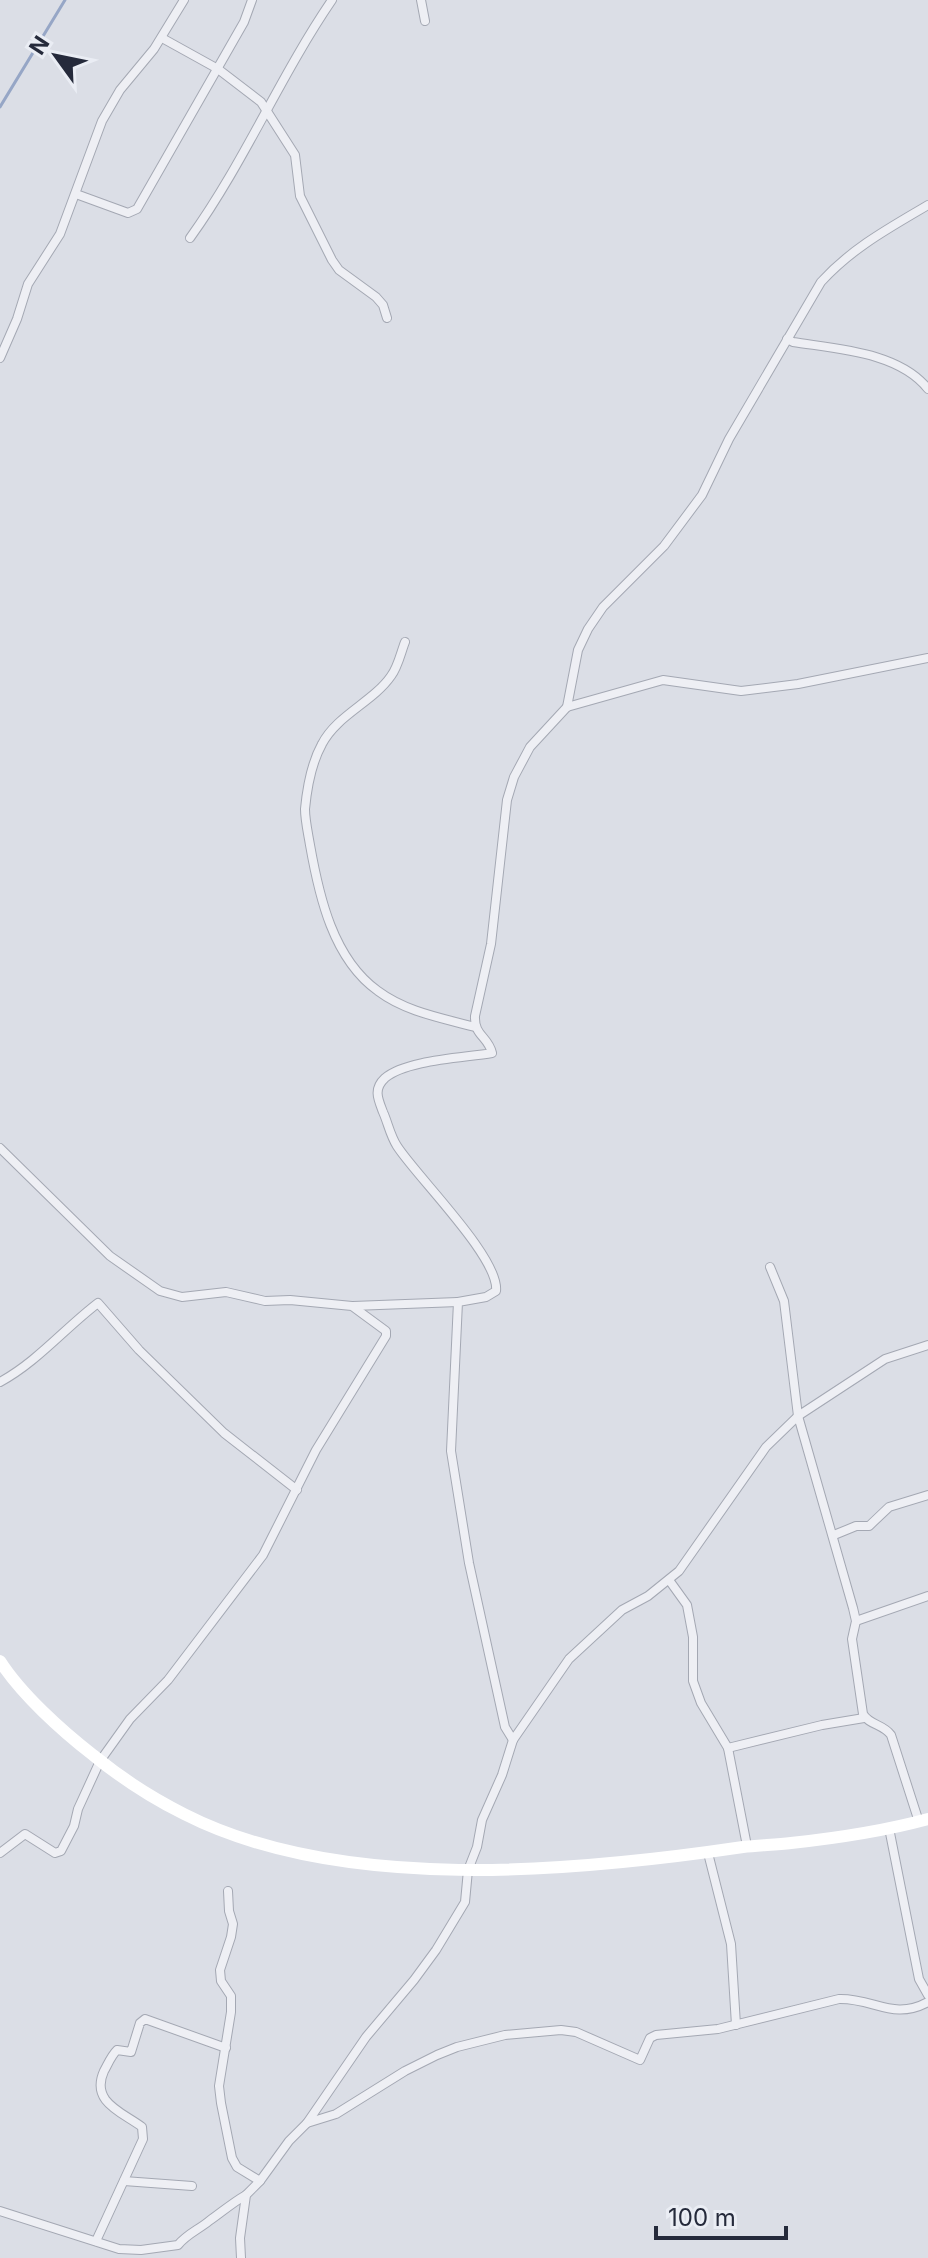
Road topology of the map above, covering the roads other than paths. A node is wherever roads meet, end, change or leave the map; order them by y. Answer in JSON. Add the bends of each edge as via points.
{"nodes":[{"id":1,"x":184,"y":0,"type":"edge"},
{"id":2,"x":252,"y":0,"type":"edge"},
{"id":3,"x":332,"y":0,"type":"edge"},
{"id":4,"x":421,"y":0,"type":"edge"},
{"id":5,"x":425,"y":21,"type":"dead end"},
{"id":6,"x":162,"y":38,"type":"junction"},
{"id":7,"x":218,"y":69,"type":"junction"},
{"id":8,"x":267,"y":112,"type":"junction"},
{"id":9,"x":76,"y":194,"type":"junction"},
{"id":10,"x":928,"y":205,"type":"edge"},
{"id":11,"x":190,"y":238,"type":"dead end"},
{"id":12,"x":387,"y":318,"type":"dead end"},
{"id":13,"x":787,"y":339,"type":"junction"},
{"id":14,"x":0,"y":358,"type":"edge"},
{"id":15,"x":928,"y":389,"type":"edge"},
{"id":16,"x":405,"y":642,"type":"dead end"},
{"id":17,"x":928,"y":658,"type":"edge"},
{"id":18,"x":567,"y":707,"type":"junction"},
{"id":19,"x":475,"y":1027,"type":"junction"},
{"id":20,"x":0,"y":1148,"type":"edge"},
{"id":21,"x":770,"y":1267,"type":"dead end"},
{"id":22,"x":458,"y":1302,"type":"junction"},
{"id":23,"x":352,"y":1306,"type":"junction"},
{"id":24,"x":928,"y":1345,"type":"edge"},
{"id":25,"x":0,"y":1382,"type":"edge"},
{"id":26,"x":798,"y":1416,"type":"junction"},
{"id":27,"x":297,"y":1490,"type":"junction"},
{"id":28,"x":928,"y":1495,"type":"edge"},
{"id":29,"x":834,"y":1535,"type":"junction"},
{"id":30,"x":669,"y":1580,"type":"junction"},
{"id":31,"x":928,"y":1596,"type":"edge"},
{"id":32,"x":856,"y":1621,"type":"junction"},
{"id":33,"x":0,"y":1661,"type":"edge"},
{"id":34,"x":864,"y":1718,"type":"junction"},
{"id":35,"x":513,"y":1740,"type":"junction"},
{"id":36,"x":728,"y":1748,"type":"junction"},
{"id":37,"x":100,"y":1761,"type":"junction"},
{"id":38,"x":924,"y":1820,"type":"edge"},
{"id":39,"x":889,"y":1828,"type":"junction"},
{"id":40,"x":747,"y":1846,"type":"junction"},
{"id":41,"x":0,"y":1853,"type":"edge"},
{"id":42,"x":708,"y":1853,"type":"junction"},
{"id":43,"x":468,"y":1870,"type":"junction"},
{"id":44,"x":228,"y":1891,"type":"dead end"},
{"id":45,"x":928,"y":1995,"type":"edge"},
{"id":46,"x":928,"y":2002,"type":"edge"},
{"id":47,"x":736,"y":2025,"type":"junction"},
{"id":48,"x":226,"y":2048,"type":"junction"},
{"id":49,"x":307,"y":2123,"type":"junction"},
{"id":50,"x":124,"y":2181,"type":"junction"},
{"id":51,"x":260,"y":2181,"type":"junction"},
{"id":52,"x":192,"y":2186,"type":"dead end"},
{"id":53,"x":246,"y":2195,"type":"junction"},
{"id":54,"x":0,"y":2211,"type":"edge"},
{"id":55,"x":96,"y":2241,"type":"junction"},
{"id":56,"x":241,"y":2258,"type":"edge"}],
"edges":[{"from":1,"to":6,"type":"street"},
{"from":2,"to":7,"type":"street"},
{"from":3,"to":8,"type":"street"},
{"from":4,"to":5,"type":"street"},
{"from":6,"to":7,"type":"street"},
{"from":6,"to":9,"type":"street","via":[[102,121]]},
{"from":7,"to":8,"type":"street","via":[[252,93]]},
{"from":7,"to":9,"type":"street","via":[[133,212]]},
{"from":8,"to":11,"type":"street"},
{"from":8,"to":12,"type":"street","via":[[295,155],[300,196],[332,260],[376,297]]},
{"from":9,"to":14,"type":"street","via":[[60,234],[28,284]]},
{"from":10,"to":13,"type":"street","via":[[868,239],[837,265]]},
{"from":13,"to":15,"type":"street","via":[[874,357],[906,371]]},
{"from":13,"to":18,"type":"street","via":[[702,495],[664,546],[588,629],[578,650]]},
{"from":16,"to":19,"type":"street","via":[[392,675],[322,743],[305,812],[311,848],[320,896],[354,968],[398,1003]]},
{"from":17,"to":18,"type":"street","via":[[741,691],[663,680]]},
{"from":18,"to":19,"type":"street","via":[[530,747],[507,800],[491,944]]},
{"from":19,"to":22,"type":"street","via":[[492,1053],[421,1063],[386,1077],[377,1088],[397,1147],[443,1201],[497,1283],[496,1291],[486,1297]]},
{"from":20,"to":23,"type":"street","via":[[110,1256],[160,1291],[182,1297],[226,1292],[265,1301]]},
{"from":21,"to":26,"type":"street","via":[[784,1301]]},
{"from":22,"to":23,"type":"street"},
{"from":22,"to":35,"type":"street","via":[[451,1451],[481,1620],[505,1727]]},
{"from":23,"to":27,"type":"street","via":[[386,1336]]},
{"from":24,"to":26,"type":"street","via":[[885,1359]]},
{"from":25,"to":27,"type":"street","via":[[98,1303],[224,1433]]},
{"from":26,"to":29,"type":"street"},
{"from":26,"to":30,"type":"street","via":[[766,1447]]},
{"from":27,"to":37,"type":"street","via":[[263,1555]]},
{"from":28,"to":29,"type":"street","via":[[889,1507],[869,1526]]},
{"from":29,"to":32,"type":"street"},
{"from":30,"to":35,"type":"street","via":[[622,1610],[569,1659]]},
{"from":30,"to":36,"type":"street","via":[[687,1605],[693,1681]]},
{"from":31,"to":32,"type":"street"},
{"from":32,"to":34,"type":"street","via":[[852,1639]]},
{"from":33,"to":37,"type":"main road","via":[[65,1734]]},
{"from":34,"to":36,"type":"street"},
{"from":34,"to":38,"type":"street","via":[[891,1735]]},
{"from":35,"to":43,"type":"street"},
{"from":36,"to":40,"type":"street"},
{"from":37,"to":41,"type":"street","via":[[61,1851],[55,1853],[25,1834]]},
{"from":37,"to":43,"type":"main road","via":[[185,1815],[289,1851],[381,1866]]},
{"from":38,"to":39,"type":"main road"},
{"from":39,"to":40,"type":"main road"},
{"from":39,"to":45,"type":"street","via":[[919,1979]]},
{"from":40,"to":42,"type":"main road"},
{"from":42,"to":43,"type":"main road"},
{"from":42,"to":47,"type":"street","via":[[731,1944]]},
{"from":43,"to":49,"type":"street","via":[[465,1902],[436,1950],[366,2037]]},
{"from":44,"to":48,"type":"street","via":[[233,1924],[220,1970],[231,1996]]},
{"from":46,"to":47,"type":"street","via":[[905,2011],[839,1999]]},
{"from":47,"to":49,"type":"street","via":[[656,2035],[640,2060],[576,2032],[505,2035],[437,2055],[336,2114]]},
{"from":48,"to":50,"type":"street","via":[[145,2019],[131,2052],[115,2051],[102,2076],[102,2098],[144,2131]]},
{"from":48,"to":51,"type":"street","via":[[219,2086],[232,2158]]},
{"from":49,"to":51,"type":"street"},
{"from":50,"to":52,"type":"street"},
{"from":50,"to":55,"type":"street"},
{"from":51,"to":53,"type":"street"},
{"from":53,"to":55,"type":"street","via":[[178,2245],[119,2249]]},
{"from":53,"to":56,"type":"street"},
{"from":54,"to":55,"type":"street"}]}
